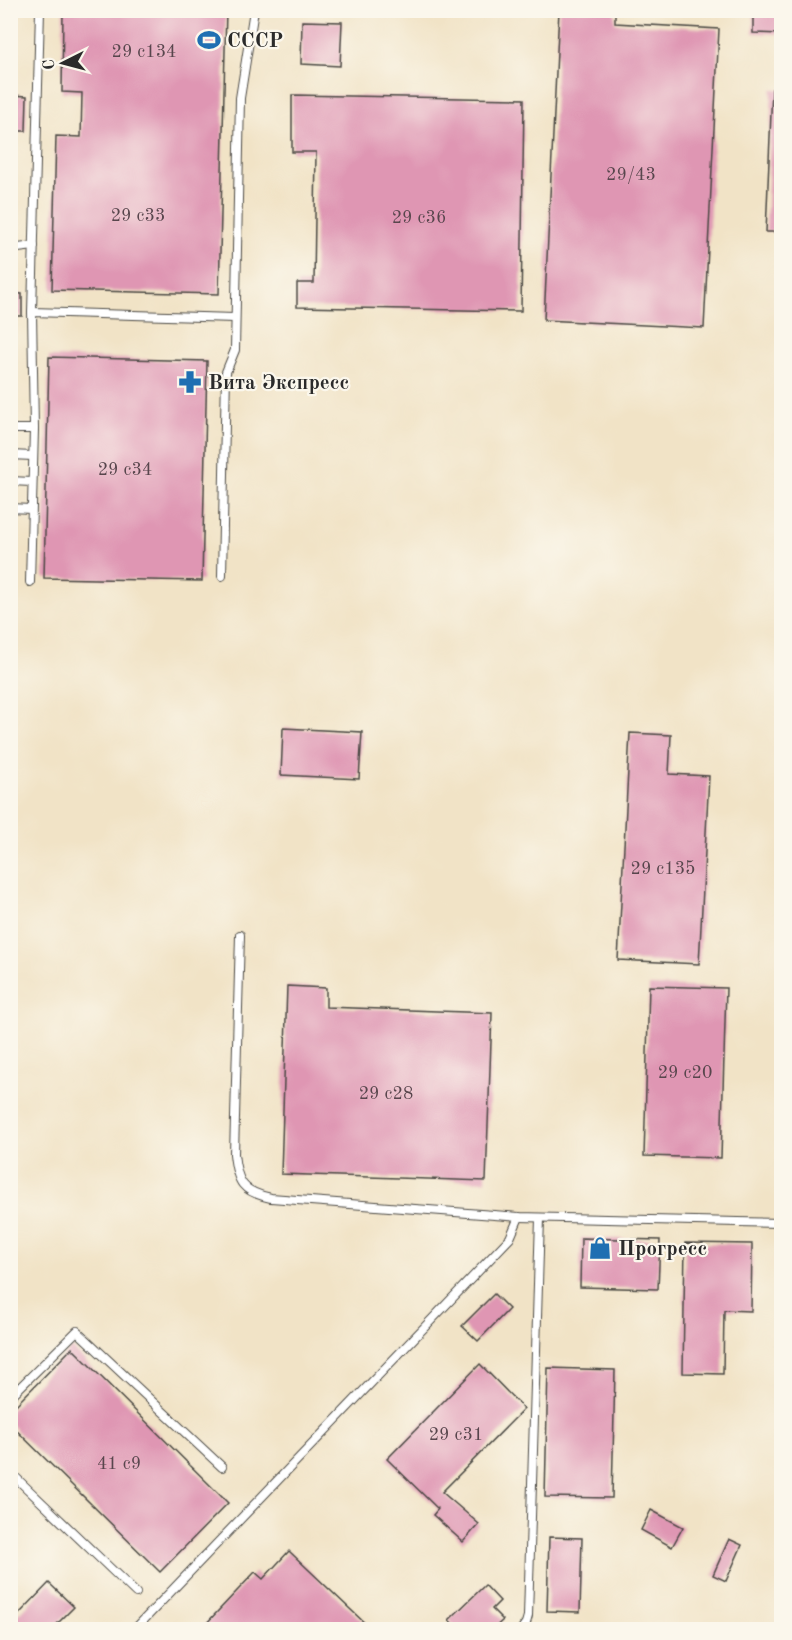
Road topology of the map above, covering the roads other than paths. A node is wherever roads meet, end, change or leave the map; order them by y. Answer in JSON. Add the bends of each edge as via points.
{"nodes":[{"id":1,"x":40,"y":10,"type":"edge"},
{"id":2,"x":254,"y":10,"type":"edge"},
{"id":3,"x":34,"y":246,"type":"junction"},
{"id":4,"x":10,"y":249,"type":"edge"},
{"id":5,"x":32,"y":312,"type":"junction"},
{"id":6,"x":235,"y":318,"type":"junction"},
{"id":7,"x":10,"y":429,"type":"edge"},
{"id":8,"x":34,"y":429,"type":"junction"},
{"id":9,"x":10,"y":455,"type":"edge"},
{"id":10,"x":33,"y":456,"type":"junction"},
{"id":11,"x":10,"y":481,"type":"edge"},
{"id":12,"x":33,"y":482,"type":"junction"},
{"id":13,"x":10,"y":508,"type":"edge"},
{"id":14,"x":31,"y":509,"type":"junction"},
{"id":15,"x":222,"y":576,"type":"dead end"},
{"id":16,"x":30,"y":582,"type":"dead end"},
{"id":17,"x":240,"y":935,"type":"dead end"},
{"id":18,"x":519,"y":1217,"type":"junction"},
{"id":19,"x":540,"y":1218,"type":"junction"},
{"id":20,"x":782,"y":1223,"type":"edge"},
{"id":21,"x":10,"y":1396,"type":"edge"},
{"id":22,"x":222,"y":1467,"type":"dead end"},
{"id":23,"x":10,"y":1472,"type":"edge"},
{"id":24,"x":136,"y":1593,"type":"dead end"},
{"id":25,"x":134,"y":1629,"type":"edge"},
{"id":26,"x":521,"y":1629,"type":"edge"}],
"edges":[{"from":1,"to":3,"type":"lane"},
{"from":2,"to":6,"type":"lane","via":[[240,98]]},
{"from":3,"to":4,"type":"lane"},
{"from":3,"to":5,"type":"lane"},
{"from":5,"to":6,"type":"lane"},
{"from":5,"to":8,"type":"lane"},
{"from":6,"to":15,"type":"lane","via":[[235,350],[226,372]]},
{"from":7,"to":8,"type":"lane"},
{"from":8,"to":10,"type":"lane"},
{"from":9,"to":10,"type":"lane"},
{"from":10,"to":12,"type":"lane"},
{"from":11,"to":12,"type":"lane"},
{"from":12,"to":14,"type":"lane"},
{"from":13,"to":14,"type":"lane"},
{"from":14,"to":16,"type":"lane"},
{"from":17,"to":18,"type":"lane","via":[[234,1154],[243,1185],[254,1195],[271,1198]]},
{"from":18,"to":19,"type":"lane"},
{"from":18,"to":25,"type":"lane","via":[[510,1238]]},
{"from":19,"to":20,"type":"lane"},
{"from":19,"to":26,"type":"lane","via":[[528,1616]]},
{"from":21,"to":22,"type":"lane","via":[[77,1331]]},
{"from":23,"to":24,"type":"lane"}]}
